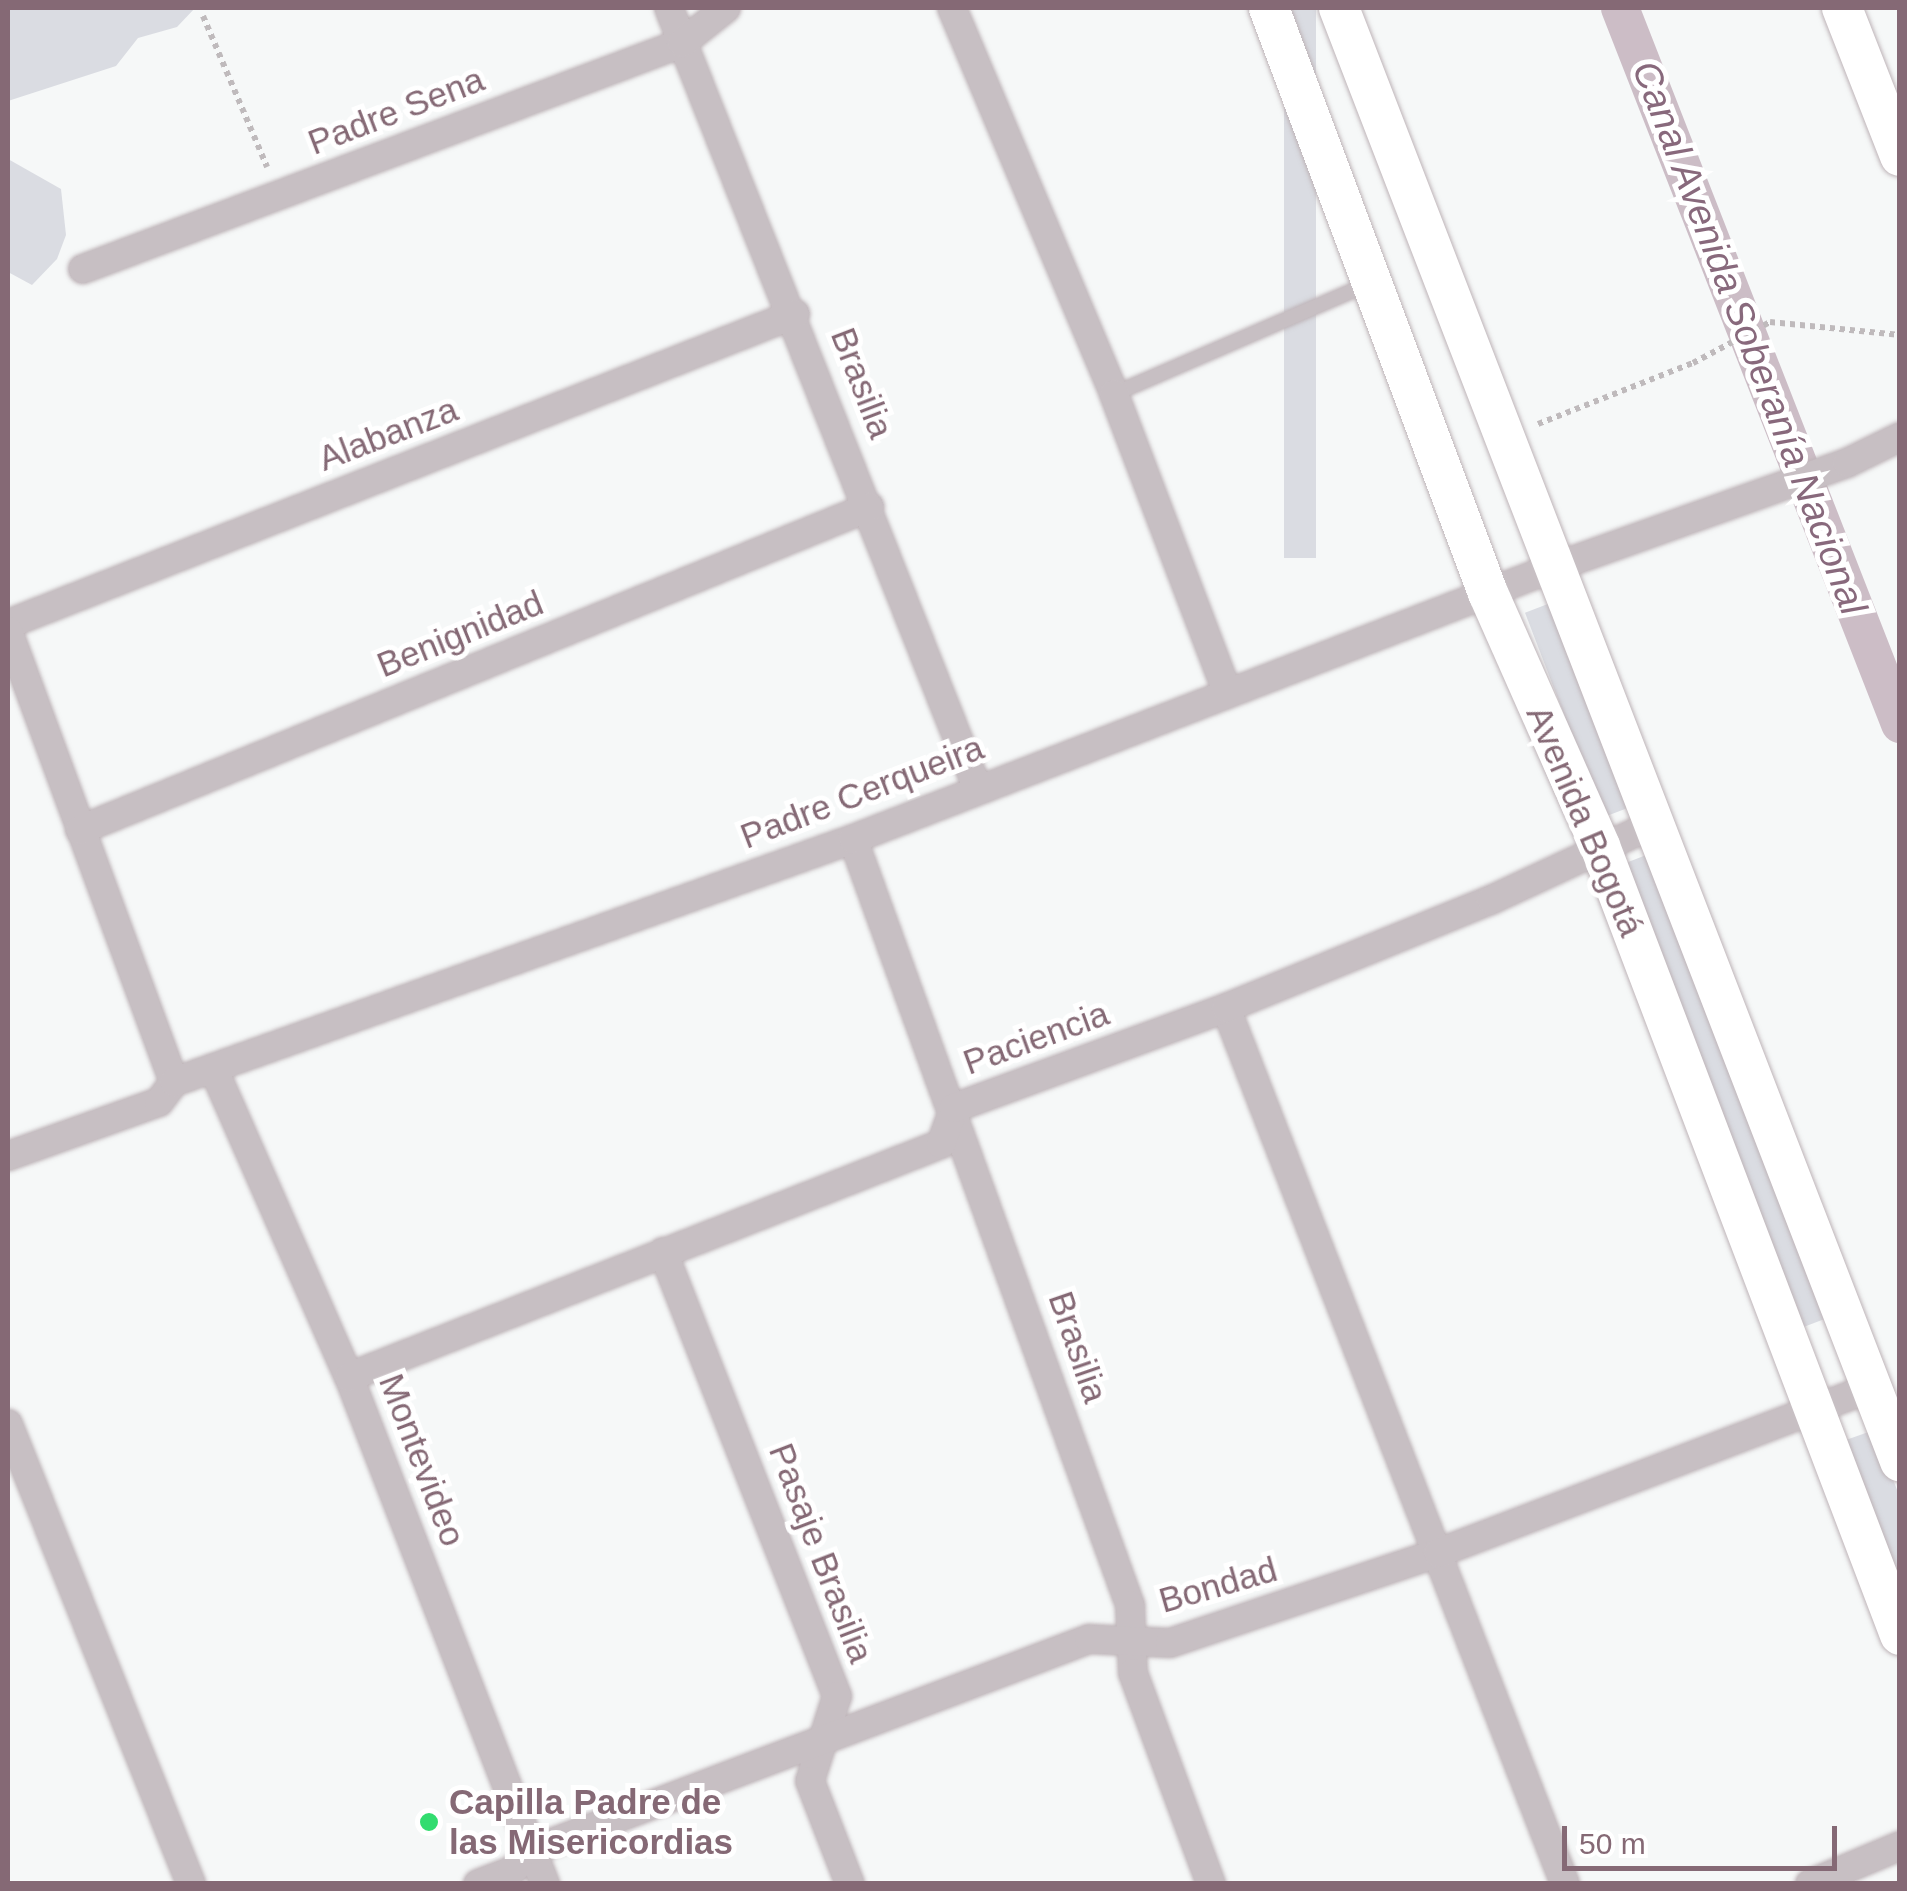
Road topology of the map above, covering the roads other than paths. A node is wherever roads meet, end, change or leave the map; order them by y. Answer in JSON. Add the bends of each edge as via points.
{"nodes":[{"id":1,"x":669,"y":8,"type":"edge"},
{"id":2,"x":726,"y":8,"type":"edge"},
{"id":3,"x":952,"y":8,"type":"edge"},
{"id":4,"x":1269,"y":8,"type":"edge"},
{"id":5,"x":1339,"y":8,"type":"edge"},
{"id":6,"x":1842,"y":8,"type":"edge"},
{"id":7,"x":682,"y":43,"type":"junction"},
{"id":8,"x":1900,"y":156,"type":"edge"},
{"id":9,"x":84,"y":269,"type":"dead end"},
{"id":10,"x":1375,"y":281,"type":"junction"},
{"id":11,"x":795,"y":314,"type":"junction"},
{"id":12,"x":1114,"y":394,"type":"junction"},
{"id":13,"x":1900,"y":437,"type":"edge"},
{"id":14,"x":869,"y":508,"type":"junction"},
{"id":15,"x":1555,"y":567,"type":"junction"},
{"id":16,"x":1488,"y":594,"type":"junction"},
{"id":17,"x":8,"y":624,"type":"edge"},
{"id":18,"x":8,"y":632,"type":"edge"},
{"id":19,"x":1228,"y":692,"type":"junction"},
{"id":20,"x":977,"y":788,"type":"junction"},
{"id":21,"x":1654,"y":824,"type":"junction"},
{"id":22,"x":80,"y":830,"type":"junction"},
{"id":23,"x":853,"y":839,"type":"junction"},
{"id":24,"x":1600,"y":846,"type":"junction"},
{"id":25,"x":1226,"y":1008,"type":"junction"},
{"id":26,"x":214,"y":1070,"type":"junction"},
{"id":27,"x":174,"y":1082,"type":"junction"},
{"id":28,"x":954,"y":1108,"type":"junction"},
{"id":29,"x":8,"y":1156,"type":"edge"},
{"id":30,"x":663,"y":1252,"type":"junction"},
{"id":31,"x":349,"y":1377,"type":"junction"},
{"id":32,"x":1871,"y":1388,"type":"junction"},
{"id":33,"x":1812,"y":1409,"type":"junction"},
{"id":34,"x":8,"y":1424,"type":"edge"},
{"id":35,"x":1900,"y":1461,"type":"edge"},
{"id":36,"x":1438,"y":1553,"type":"junction"},
{"id":37,"x":1900,"y":1634,"type":"edge"},
{"id":38,"x":1128,"y":1640,"type":"junction"},
{"id":39,"x":826,"y":1735,"type":"junction"},
{"id":40,"x":1900,"y":1846,"type":"edge"},
{"id":41,"x":533,"y":1850,"type":"junction"},
{"id":42,"x":191,"y":1884,"type":"edge"},
{"id":43,"x":478,"y":1884,"type":"edge"},
{"id":44,"x":545,"y":1884,"type":"edge"},
{"id":45,"x":850,"y":1884,"type":"edge"},
{"id":46,"x":1211,"y":1884,"type":"edge"},
{"id":47,"x":1565,"y":1884,"type":"edge"},
{"id":48,"x":1810,"y":1884,"type":"edge"}],
"edges":[{"from":1,"to":7,"type":"street","name":"Brasilia"},
{"from":2,"to":7,"type":"street","name":"Padre Sena"},
{"from":3,"to":12,"type":"street"},
{"from":4,"to":10,"type":"main road","name":"Avenida Bogotá"},
{"from":5,"to":15,"type":"main road","name":"Avenida Bogotá"},
{"from":6,"to":8,"type":"main road"},
{"from":7,"to":9,"type":"street","name":"Padre Sena"},
{"from":7,"to":11,"type":"street","name":"Brasilia"},
{"from":10,"to":12,"type":"lane"},
{"from":10,"to":16,"type":"main road","name":"Avenida Bogotá"},
{"from":11,"to":14,"type":"street","name":"Brasilia"},
{"from":11,"to":17,"type":"street","name":"Alabanza"},
{"from":12,"to":19,"type":"street"},
{"from":13,"to":15,"type":"street","name":"Padre Cerqueira","via":[[1847,463]]},
{"from":14,"to":20,"type":"street","name":"Brasilia"},
{"from":14,"to":22,"type":"street","name":"Benignidad"},
{"from":15,"to":16,"type":"street","name":"Padre Cerqueira"},
{"from":15,"to":21,"type":"main road","name":"Avenida Bogotá"},
{"from":16,"to":19,"type":"street","name":"Padre Cerqueira"},
{"from":16,"to":24,"type":"main road","name":"Avenida Bogotá"},
{"from":18,"to":22,"type":"street"},
{"from":19,"to":20,"type":"street","name":"Padre Cerqueira"},
{"from":20,"to":23,"type":"street","name":"Padre Cerqueira"},
{"from":21,"to":24,"type":"street","name":"Paciencia"},
{"from":21,"to":32,"type":"main road","name":"Avenida Bogotá"},
{"from":22,"to":27,"type":"street"},
{"from":23,"to":26,"type":"street","name":"Padre Cerqueira"},
{"from":23,"to":28,"type":"street","name":"Brasilia"},
{"from":24,"to":25,"type":"street","name":"Paciencia","via":[[1491,900]]},
{"from":24,"to":33,"type":"main road","name":"Avenida Bogotá"},
{"from":25,"to":28,"type":"street","name":"Paciencia"},
{"from":25,"to":36,"type":"street"},
{"from":26,"to":27,"type":"street","name":"Padre Cerqueira"},
{"from":26,"to":31,"type":"street","name":"Montevideo"},
{"from":27,"to":29,"type":"street","name":"Padre Cerqueira","via":[[159,1102]]},
{"from":28,"to":30,"type":"street","name":"Paciencia","via":[[941,1144]]},
{"from":28,"to":38,"type":"street","name":"Brasilia","via":[[1130,1605]]},
{"from":30,"to":31,"type":"street","name":"Paciencia"},
{"from":30,"to":39,"type":"street","name":"Pasaje Brasilia","via":[[837,1696]]},
{"from":31,"to":41,"type":"street","name":"Montevideo"},
{"from":32,"to":33,"type":"street","name":"Bondad"},
{"from":32,"to":35,"type":"main road","name":"Avenida Bogotá"},
{"from":33,"to":36,"type":"street","name":"Bondad"},
{"from":33,"to":37,"type":"main road","name":"Avenida Bogotá"},
{"from":34,"to":42,"type":"street"},
{"from":36,"to":38,"type":"street","name":"Bondad","via":[[1170,1644]]},
{"from":36,"to":47,"type":"street"},
{"from":38,"to":39,"type":"street","name":"Bondad","via":[[1089,1639]]},
{"from":38,"to":46,"type":"street","name":"Brasilia","via":[[1133,1673]]},
{"from":39,"to":41,"type":"street","name":"Bondad"},
{"from":39,"to":45,"type":"street","name":"Pasaje Brasilia","via":[[810,1781]]},
{"from":40,"to":48,"type":"street"},
{"from":41,"to":43,"type":"street","name":"Bondad","via":[[512,1871]]},
{"from":41,"to":44,"type":"street","name":"Montevideo"}]}
